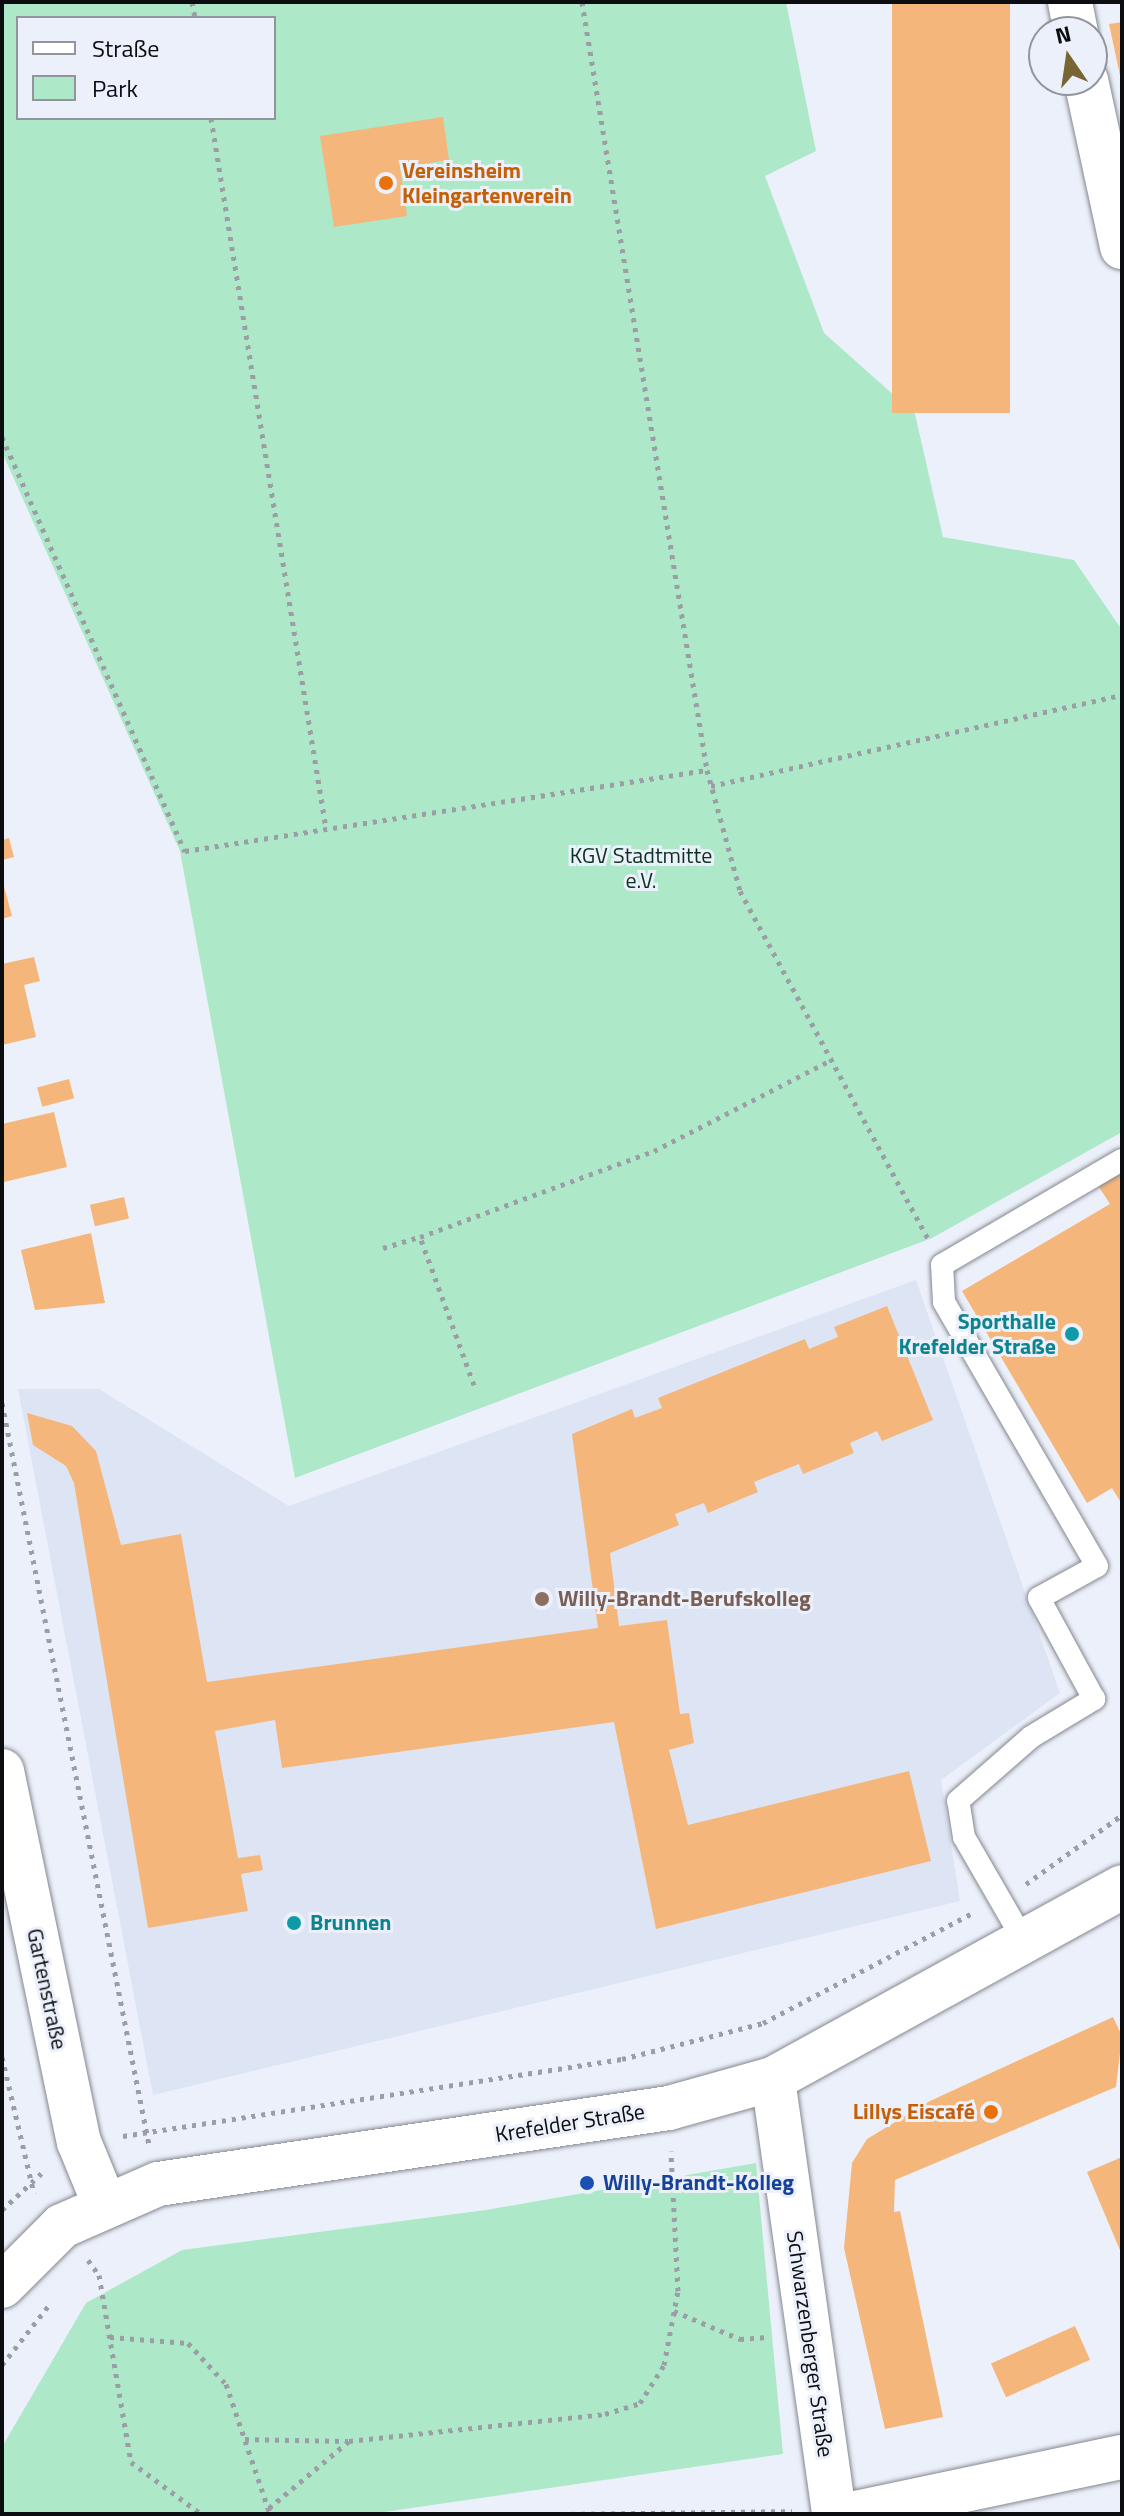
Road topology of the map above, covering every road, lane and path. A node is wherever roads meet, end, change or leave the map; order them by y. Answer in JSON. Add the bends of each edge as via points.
{"nodes":[{"id":1,"x":582,"y":2,"type":"edge"},
{"id":2,"x":1089,"y":96,"type":"edge"},
{"id":3,"x":211,"y":120,"type":"edge"},
{"id":4,"x":1122,"y":247,"type":"edge"},
{"id":5,"x":2,"y":437,"type":"edge"},
{"id":6,"x":1122,"y":695,"type":"edge"},
{"id":7,"x":707,"y":770,"type":"junction"},
{"id":8,"x":711,"y":786,"type":"junction"},
{"id":9,"x":326,"y":829,"type":"junction"},
{"id":10,"x":833,"y":1059,"type":"junction"},
{"id":11,"x":1122,"y":1160,"type":"edge"},
{"id":12,"x":420,"y":1237,"type":"junction"},
{"id":13,"x":383,"y":1248,"type":"dead end"},
{"id":14,"x":942,"y":1265,"type":"junction"},
{"id":15,"x":474,"y":1385,"type":"dead end"},
{"id":16,"x":2,"y":1403,"type":"edge"},
{"id":17,"x":2,"y":1771,"type":"edge"},
{"id":18,"x":1122,"y":1815,"type":"edge"},
{"id":19,"x":1122,"y":1887,"type":"edge"},
{"id":20,"x":999,"y":1899,"type":"junction"},
{"id":21,"x":1024,"y":1941,"type":"junction"},
{"id":22,"x":2,"y":2057,"type":"edge"},
{"id":23,"x":773,"y":2079,"type":"junction"},
{"id":24,"x":669,"y":2108,"type":"junction"},
{"id":25,"x":146,"y":2132,"type":"junction"},
{"id":26,"x":79,"y":2142,"type":"junction"},
{"id":27,"x":27,"y":2185,"type":"junction"},
{"id":28,"x":104,"y":2203,"type":"junction"},
{"id":29,"x":2,"y":2210,"type":"edge"},
{"id":30,"x":81,"y":2272,"type":"dead end"},
{"id":31,"x":2,"y":2286,"type":"edge"},
{"id":32,"x":52,"y":2300,"type":"dead end"},
{"id":33,"x":674,"y":2311,"type":"junction"},
{"id":34,"x":809,"y":2333,"type":"junction"},
{"id":35,"x":110,"y":2337,"type":"junction"},
{"id":36,"x":2,"y":2365,"type":"edge"},
{"id":37,"x":245,"y":2439,"type":"junction"},
{"id":38,"x":349,"y":2441,"type":"junction"},
{"id":39,"x":1122,"y":2457,"type":"edge"},
{"id":40,"x":269,"y":2511,"type":"edge"},
{"id":41,"x":778,"y":2511,"type":"edge"},
{"id":42,"x":817,"y":2513,"type":"edge"},
{"id":43,"x":201,"y":2514,"type":"edge"},
{"id":44,"x":561,"y":2514,"type":"edge"},
{"id":45,"x":851,"y":2514,"type":"edge"}],
"edges":[{"from":1,"to":7,"type":"path"},
{"from":2,"to":4,"type":"street"},
{"from":3,"to":9,"type":"path"},
{"from":5,"to":9,"type":"path","via":[[185,851]]},
{"from":6,"to":8,"type":"path"},
{"from":7,"to":8,"type":"path"},
{"from":7,"to":9,"type":"path"},
{"from":8,"to":10,"type":"path","via":[[740,891]]},
{"from":10,"to":12,"type":"path","via":[[654,1151]]},
{"from":10,"to":14,"type":"path"},
{"from":11,"to":14,"type":"lane"},
{"from":12,"to":13,"type":"path"},
{"from":12,"to":15,"type":"path"},
{"from":14,"to":20,"type":"lane","via":[[944,1302],[1097,1566],[1039,1598],[1094,1699],[1031,1737],[958,1801],[964,1837]]},
{"from":16,"to":25,"type":"path"},
{"from":17,"to":26,"type":"street","name":"Gartenstraße"},
{"from":18,"to":20,"type":"path","via":[[1064,1863]]},
{"from":19,"to":21,"type":"street","name":"Krefelder Straße"},
{"from":20,"to":21,"type":"lane"},
{"from":20,"to":25,"type":"path","via":[[763,2023],[622,2059]]},
{"from":21,"to":23,"type":"street","name":"Krefelder Straße"},
{"from":22,"to":27,"type":"path"},
{"from":23,"to":24,"type":"street","name":"Krefelder Straße"},
{"from":23,"to":34,"type":"street","name":"Schwarzenberger Straße"},
{"from":24,"to":28,"type":"street","name":"Krefelder Straße","via":[[158,2184]]},
{"from":24,"to":33,"type":"path"},
{"from":25,"to":26,"type":"path"},
{"from":26,"to":27,"type":"path"},
{"from":26,"to":28,"type":"street","name":"Gartenstraße"},
{"from":27,"to":29,"type":"path"},
{"from":28,"to":31,"type":"street","name":"Krefelder Straße","via":[[62,2226]]},
{"from":30,"to":35,"type":"path","via":[[90,2264]]},
{"from":32,"to":36,"type":"path"},
{"from":33,"to":34,"type":"path","via":[[740,2339]]},
{"from":33,"to":38,"type":"path","via":[[664,2365],[640,2403],[605,2414]]},
{"from":34,"to":42,"type":"street","name":"Schwarzenberger Straße"},
{"from":35,"to":37,"type":"path","via":[[188,2343],[226,2384]]},
{"from":35,"to":43,"type":"path","via":[[131,2462]]},
{"from":37,"to":38,"type":"path"},
{"from":37,"to":40,"type":"path"},
{"from":38,"to":40,"type":"path"},
{"from":39,"to":45,"type":"street"},
{"from":41,"to":42,"type":"path"},
{"from":41,"to":44,"type":"path"}]}
